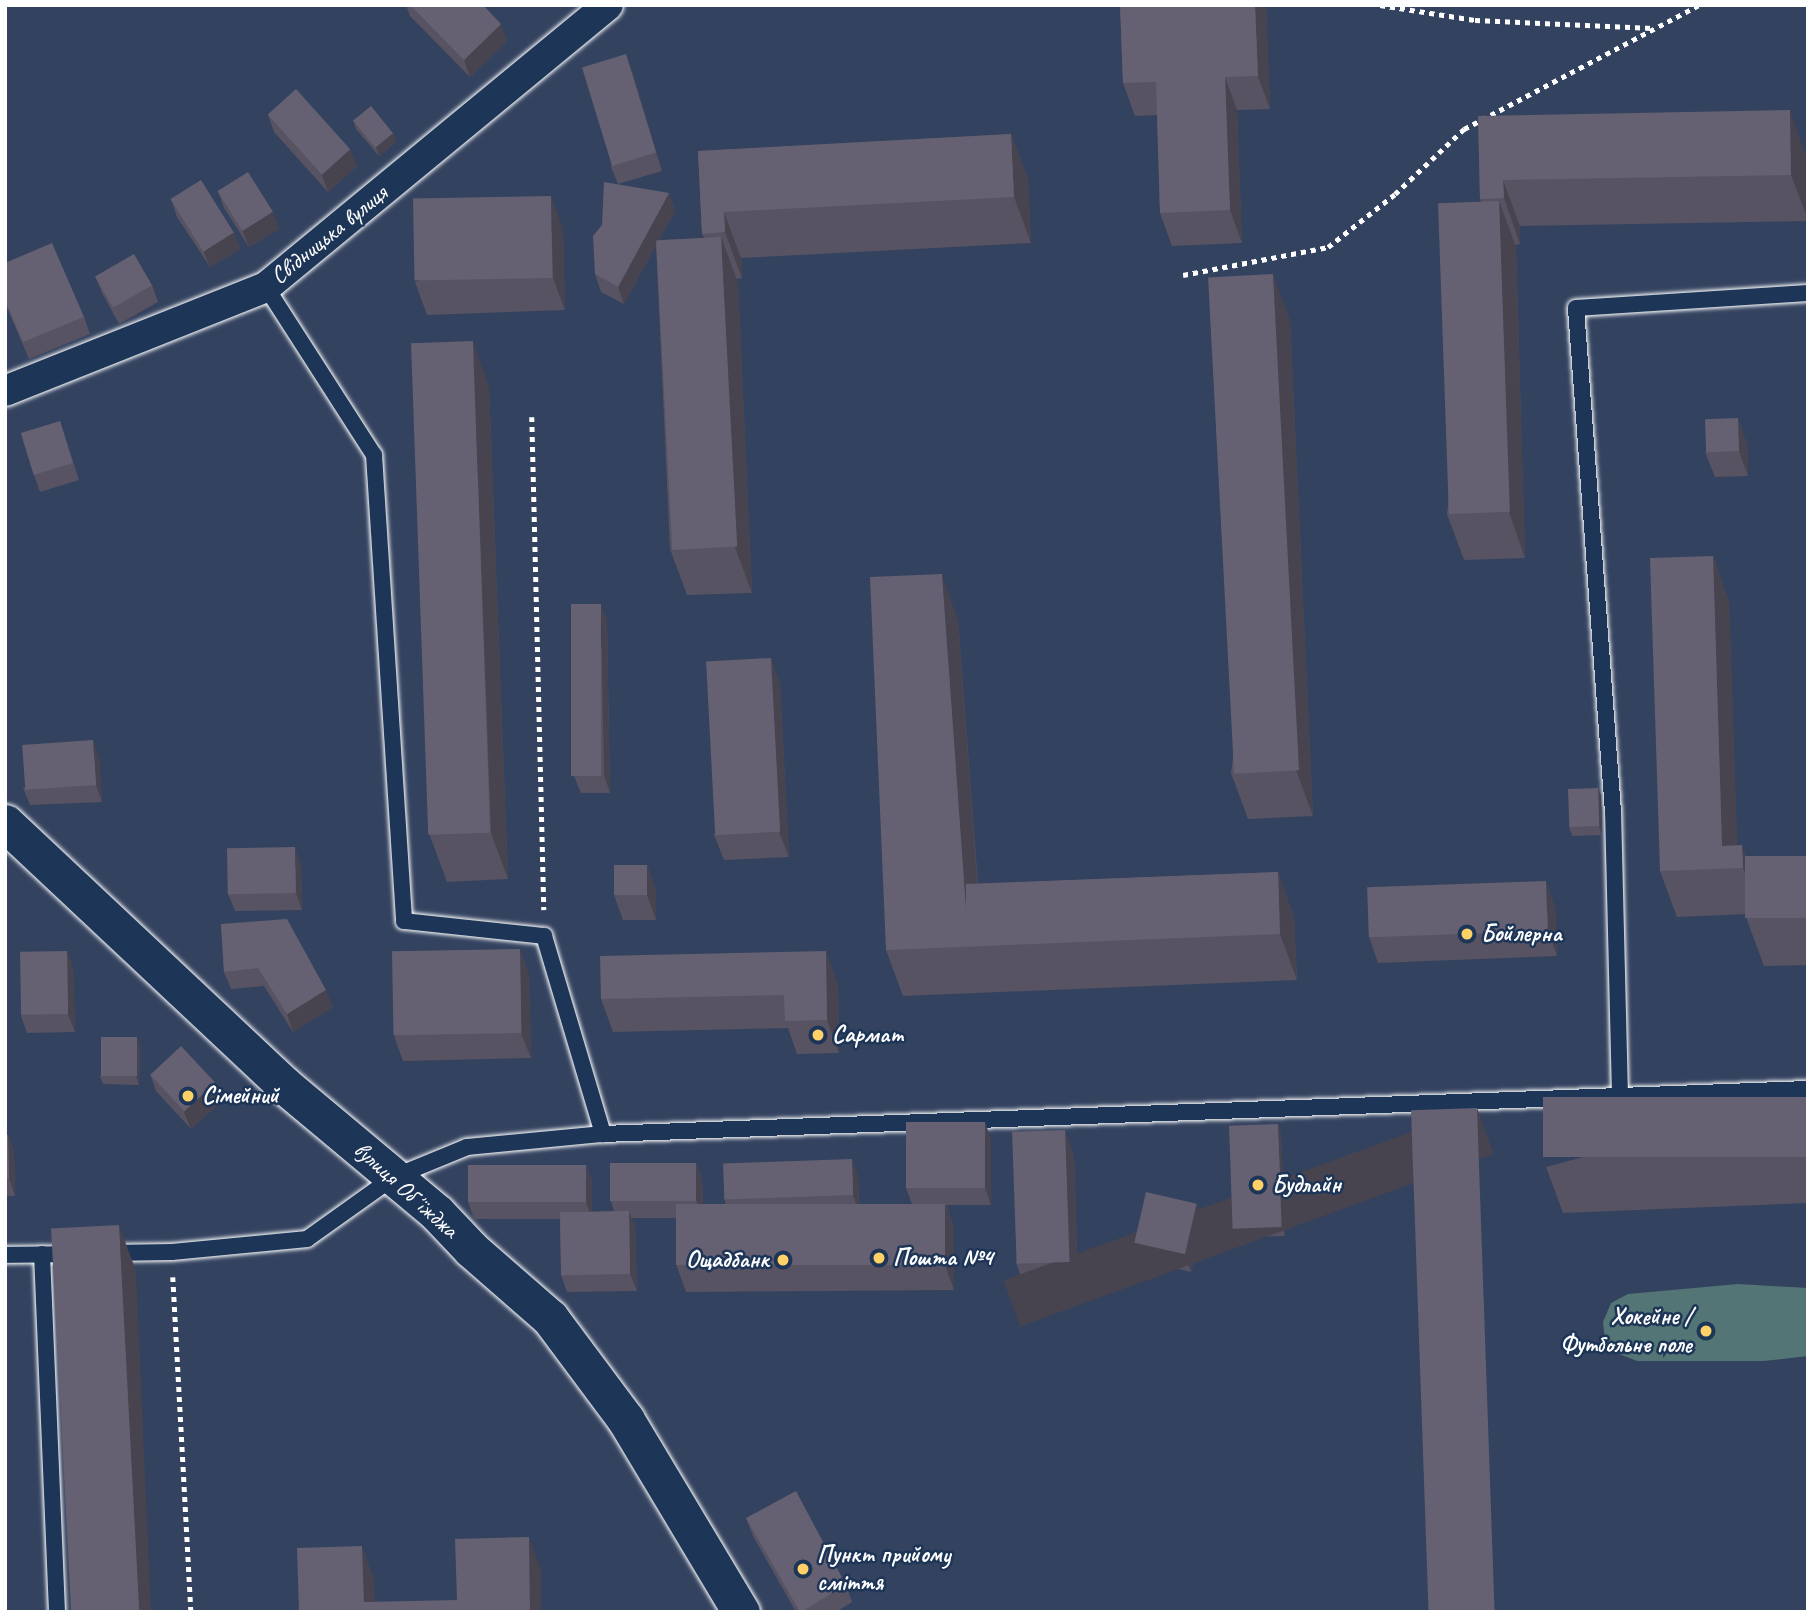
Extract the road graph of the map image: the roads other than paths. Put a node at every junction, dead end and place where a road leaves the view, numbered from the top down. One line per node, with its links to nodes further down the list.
1 (608, 5): 2 (street, Свідницька вулиця)
2 (266, 287): 4 (street, Свідницька вулиця); 8 (lane)
3 (1808, 293): 7 (lane)
4 (5, 391)
5 (5, 822): 9 (street, вулиця Обʼїжджа)
6 (1808, 1089): 7 (lane)
7 (1619, 1096): 8 (lane)
8 (603, 1134): 9 (lane)
9 (394, 1177): 10 (lane); 13 (street, вулиця Обʼїжджа)
10 (42, 1254): 11 (lane); 12 (lane)
11 (5, 1255)
12 (57, 1612)
13 (741, 1612)

